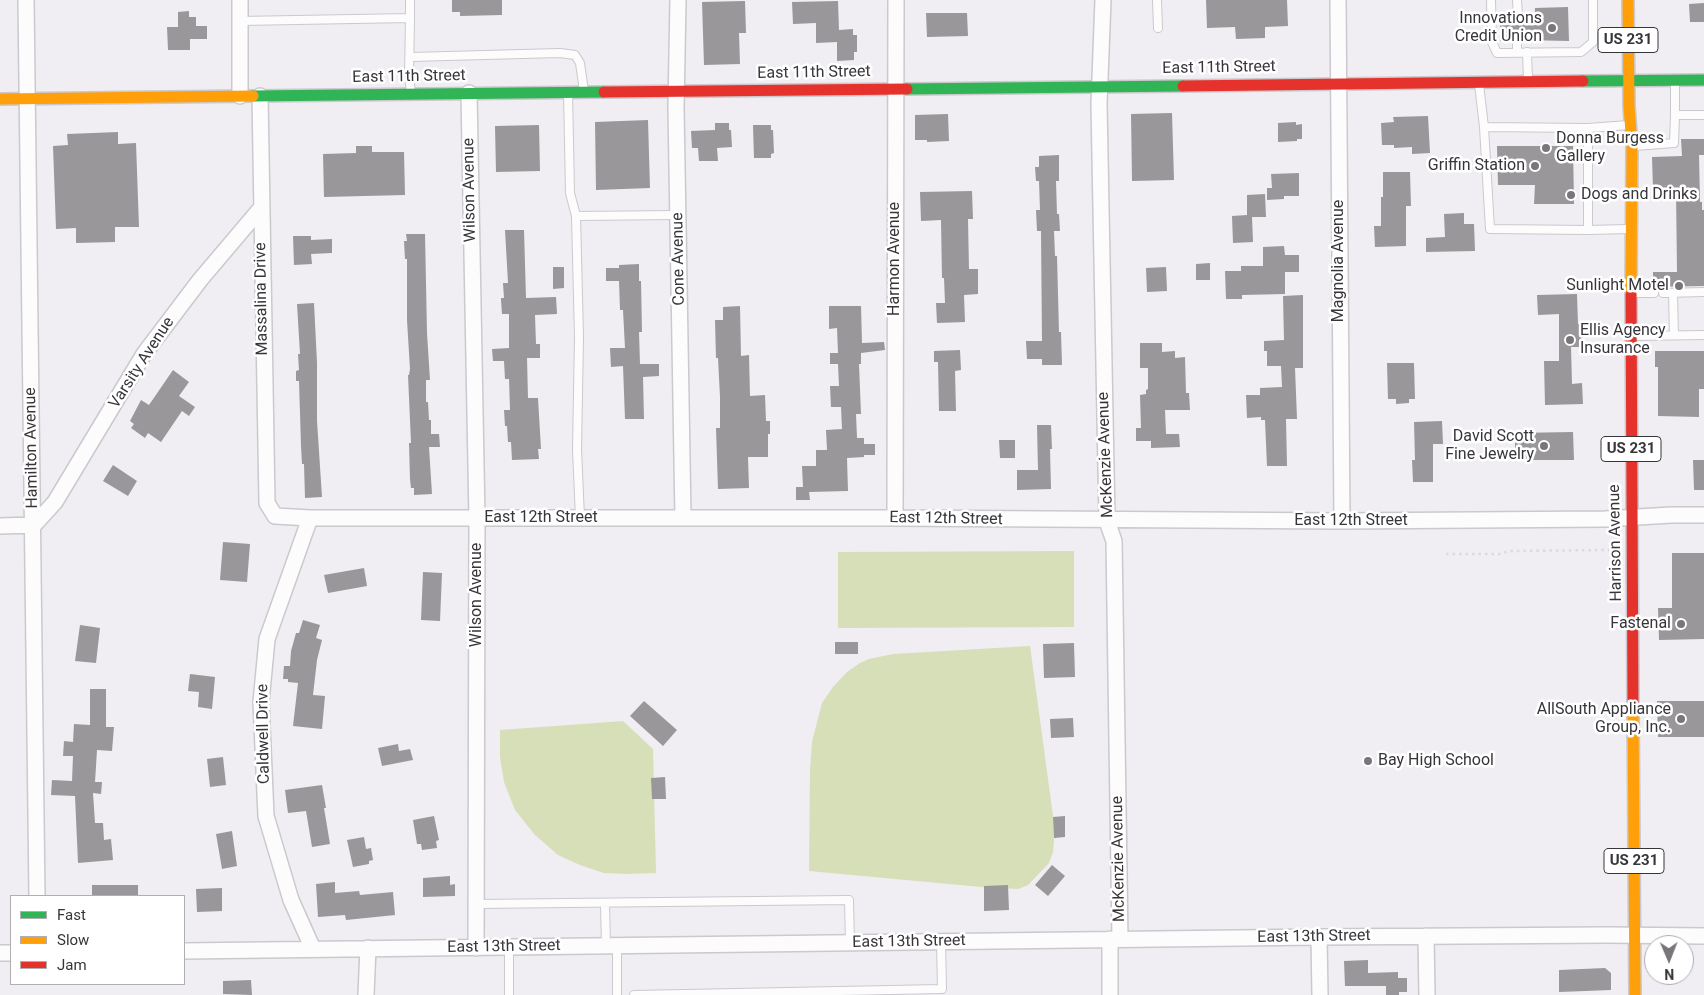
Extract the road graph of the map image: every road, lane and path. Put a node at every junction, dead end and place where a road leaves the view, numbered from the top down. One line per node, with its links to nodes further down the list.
1 (26, 0): 36 (street, Hamilton Avenue)
2 (240, 0): 15 (street)
3 (410, 0): 14 (lane)
4 (678, 0): 29 (street, Cone Avenue)
5 (896, 0): 28 (street, Harmon Avenue)
6 (1103, 0): 27 (street, McKenzie Avenue)
7 (1157, 0): 16 (lane)
8 (1338, 0): 26 (street, Magnolia Avenue)
9 (1491, 0): 18 (lane)
10 (1518, 0): 13 (lane)
11 (1592, 0): 19 (lane)
12 (1628, 0): 21 (main road, Harrison Avenue / US 231)
13 (1518, 16)
14 (410, 18): 15 (lane); 20 (lane)
15 (240, 21): 34 (street)
16 (1158, 28)
17 (1518, 40): 18 (lane)
18 (1518, 52): 19 (lane)
19 (1527, 52): 25 (lane)
20 (410, 57): 31 (lane); 33 (lane)
21 (1629, 80): 22 (main road, East 11th Street); 25 (main road, East 11th Street); 40 (main road, Harrison Avenue / US 231)
22 (1675, 80): 23 (main road, East 11th Street); 38 (lane)
23 (1704, 80)
24 (1479, 82): 25 (main road, East 11th Street); 26 (main road, East 11th Street); 41 (lane)
25 (1528, 82)
26 (1338, 83): 27 (main road, East 11th Street); 66 (street, Magnolia Avenue)
27 (1100, 86): 28 (main road, East 11th Street); 65 (street, McKenzie Avenue)
28 (896, 88): 29 (main road, East 11th Street); 63 (street, Harmon Avenue)
29 (676, 91): 31 (main road, East 11th Street); 45 (street, Cone Avenue)
30 (568, 92): 31 (main road, East 11th Street); 32 (main road, East 11th Street); 46 (lane)
31 (584, 92)
32 (469, 93): 33 (main road, East 11th Street); 64 (street, Wilson Avenue)
33 (411, 94): 35 (main road, East 11th Street)
34 (240, 96): 35 (main road, East 11th Street); 36 (main road, East 11th Street)
35 (260, 96): 44 (street, Massalina Drive)
36 (27, 98): 37 (main road, East 11th Street); 67 (street, Hamilton Avenue)
37 (0, 99)
38 (1675, 115): 39 (lane); 43 (lane)
39 (1704, 115)
40 (1630, 125): 42 (lane); 43 (main road, Harrison Avenue / US 231)
41 (1484, 127): 42 (lane); 48 (lane)
42 (1588, 128): 48 (lane)
43 (1632, 146): 47 (main road, Harrison Avenue / US 231)
44 (261, 208): 57 (street, Massalina Drive); 67 (street, Varsity Avenue)
45 (678, 215): 46 (lane); 62 (street, Cone Avenue)
46 (576, 216): 61 (lane)
47 (1630, 229): 48 (lane); 50 (main road, Harrison Avenue / US 231)
48 (1588, 230)
49 (1704, 292): 53 (lane)
50 (1630, 293): 51 (lane); 56 (main road, Harrison Avenue / US 231)
51 (1654, 293)
52 (1663, 293): 53 (lane)
53 (1673, 293): 54 (lane)
54 (1674, 335): 55 (lane); 56 (lane)
55 (1704, 335)
56 (1630, 336): 59 (main road, Harrison Avenue / US 231)
57 (266, 503): 60 (street, East 12th Street)
58 (1704, 515): 59 (street, East 12th Street)
59 (1632, 517): 66 (street, East 12th Street); 75 (main road, Harrison Avenue / US 231)
60 (310, 518): 64 (street, East 12th Street); 85 (street, Caldwell Drive)
61 (580, 518): 62 (street, East 12th Street); 64 (street, East 12th Street)
62 (684, 518): 63 (street, East 12th Street)
63 (895, 518): 65 (street, East 12th Street)
64 (477, 519): 72 (street, Wilson Avenue)
65 (1107, 521): 66 (street, East 12th Street); 78 (street, McKenzie Avenue)
66 (1342, 522)
67 (34, 525): 68 (street); 71 (street, Hamilton Avenue)
68 (0, 526)
69 (1609, 550): 70 (path)
70 (1446, 554)
71 (37, 895)
72 (476, 904): 73 (lane); 84 (street, Wilson Avenue)
73 (605, 904): 80 (lane); 81 (lane)
74 (1426, 936): 75 (street, East 13th Street); 77 (street, East 13th Street); 93 (street)
75 (1635, 936): 76 (street, East 13th Street); 94 (main road, Harrison Avenue / US 231)
76 (1704, 936)
77 (1319, 937): 78 (street, East 13th Street); 92 (street)
78 (1115, 939): 79 (street, East 13th Street); 91 (street, McKenzie Avenue)
79 (941, 941): 80 (street, East 13th Street); 90 (lane)
80 (850, 943): 81 (street, East 13th Street)
81 (611, 946): 82 (street, East 13th Street); 89 (lane)
82 (509, 947): 84 (street, East 13th Street); 88 (lane)
83 (368, 948): 84 (street, East 13th Street); 85 (street, East 13th Street); 87 (street)
84 (476, 948)
85 (313, 949): 86 (street, East 13th Street)
86 (185, 951)
87 (366, 995)
88 (510, 995)
89 (617, 995)
90 (634, 995)
91 (1110, 995)
92 (1320, 995)
93 (1427, 995)
94 (1635, 995)

